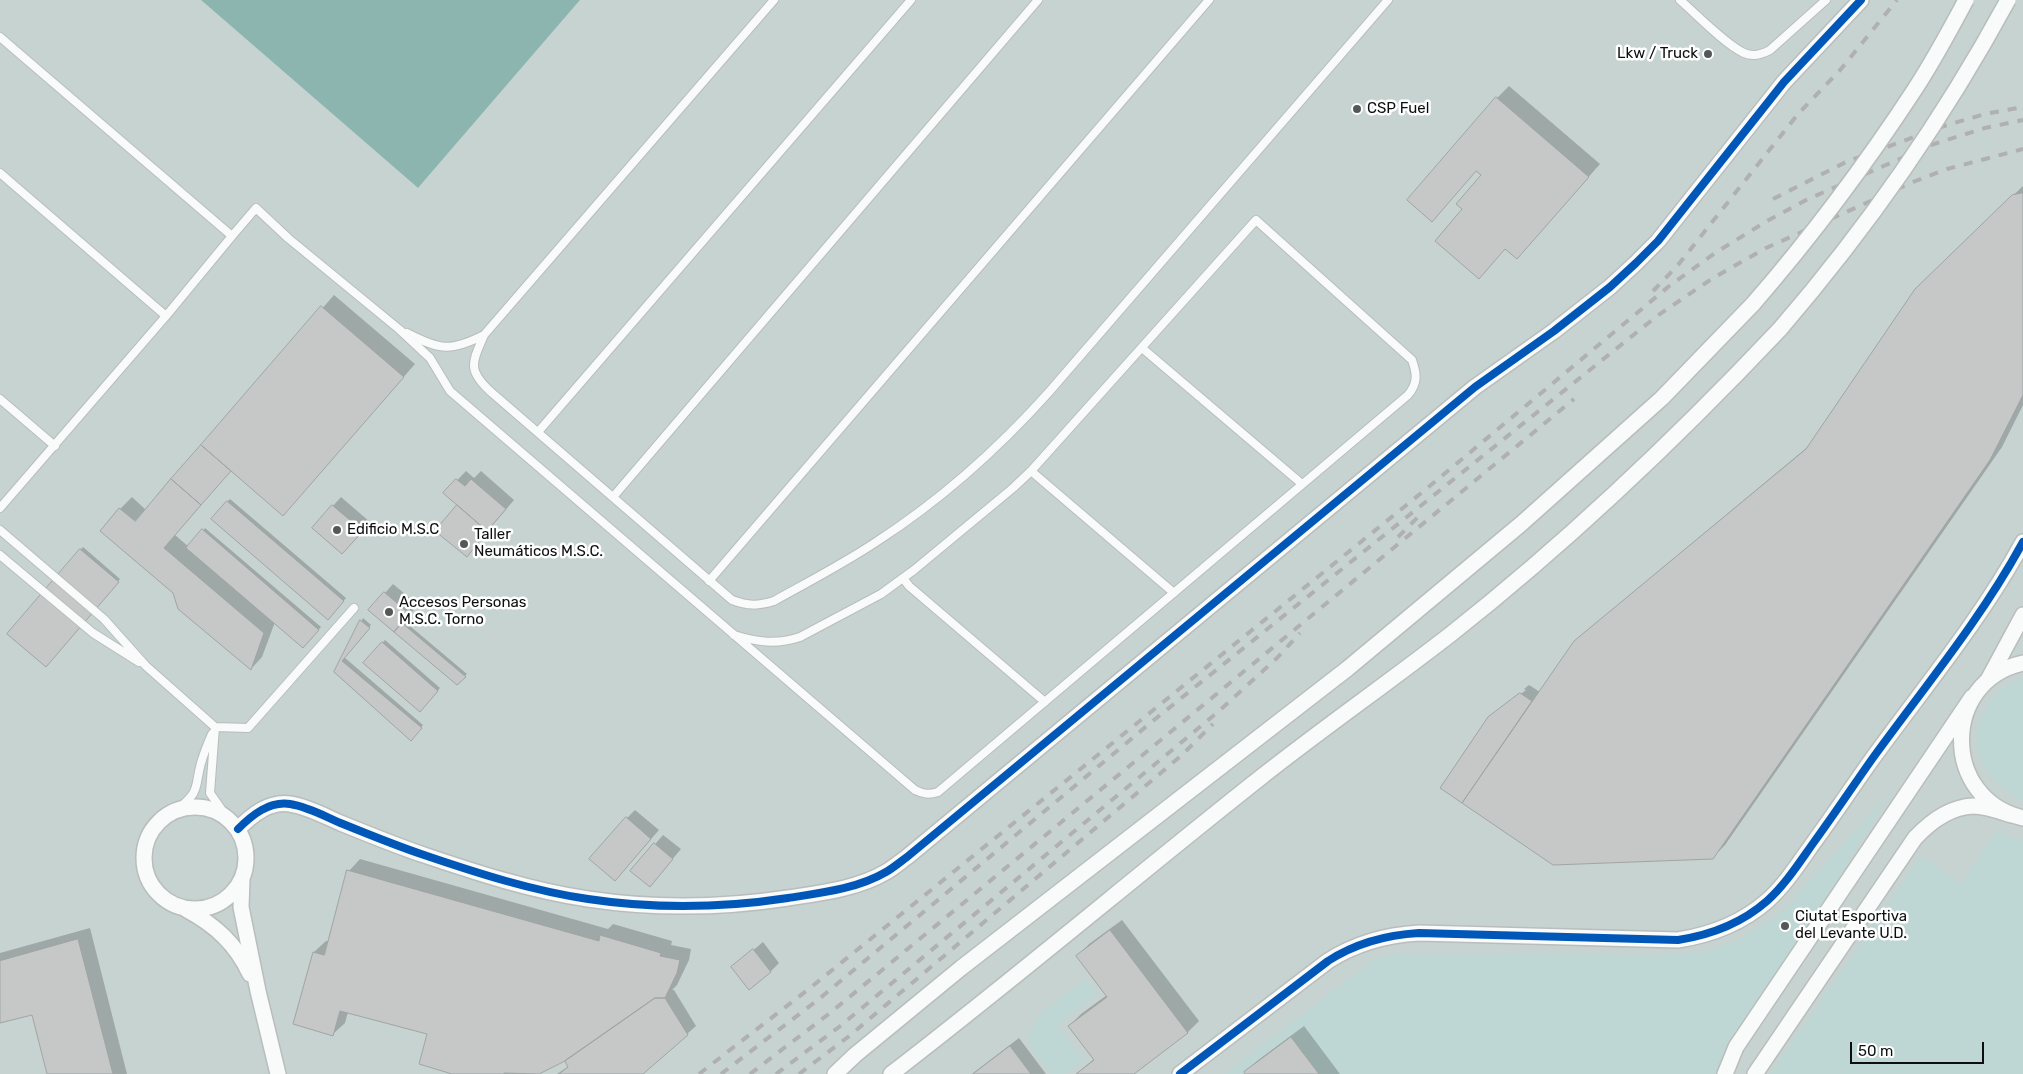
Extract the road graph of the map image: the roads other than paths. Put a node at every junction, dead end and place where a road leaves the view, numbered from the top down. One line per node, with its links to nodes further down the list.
1 (774, 0): 16 (lane)
2 (911, 0): 19 (lane)
3 (1038, 0): 23 (lane)
4 (1209, 0): 29 (lane)
5 (1388, 0): 29 (lane)
6 (1680, 0): 7 (lane)
7 (1826, 0)
8 (1862, 0): 43 (street)
9 (1966, 0): 48 (street, bridge)
10 (2008, 0): 49 (street, bridge)
11 (0, 37): 13 (lane)
12 (0, 173): 14 (lane)
13 (232, 236): 14 (lane); 15 (lane)
14 (166, 316): 20 (lane)
15 (400, 330): 16 (lane); 33 (lane)
16 (484, 335): 19 (lane)
17 (1142, 348): 21 (lane); 22 (lane); 22 (lane)
18 (0, 399): 20 (lane)
19 (538, 432): 23 (lane)
20 (55, 446): 24 (lane)
21 (1031, 472): 28 (lane); 30 (lane)
22 (1302, 484): 30 (lane)
23 (613, 498): 29 (lane)
24 (0, 508)
25 (0, 530): 35 (lane)
26 (2023, 542): 50 (street)
27 (0, 555): 35 (lane)
28 (902, 578): 33 (lane); 38 (lane)
29 (709, 581)
30 (1174, 593): 38 (lane)
31 (354, 608): 39 (lane)
32 (2023, 615): 36 (street)
33 (734, 635): 38 (lane)
34 (2023, 663): 36 (street)
35 (146, 666): 39 (lane)
36 (1989, 678): 37 (street)
37 (1972, 698): 42 (street); 51 (street)
38 (1045, 702)
39 (215, 727): 40 (lane); 41 (lane)
40 (177, 810): 41 (street); 45 (street)
41 (226, 816): 43 (street)
42 (2017, 816): 52 (street)
43 (238, 829): 44 (street)
44 (242, 879): 45 (street); 46 (street)
45 (185, 908): 46 (street)
46 (258, 991): 47 (street)
47 (278, 1074)
48 (835, 1074)
49 (891, 1074)
50 (1180, 1074)
51 (1724, 1074)
52 (1755, 1074)

